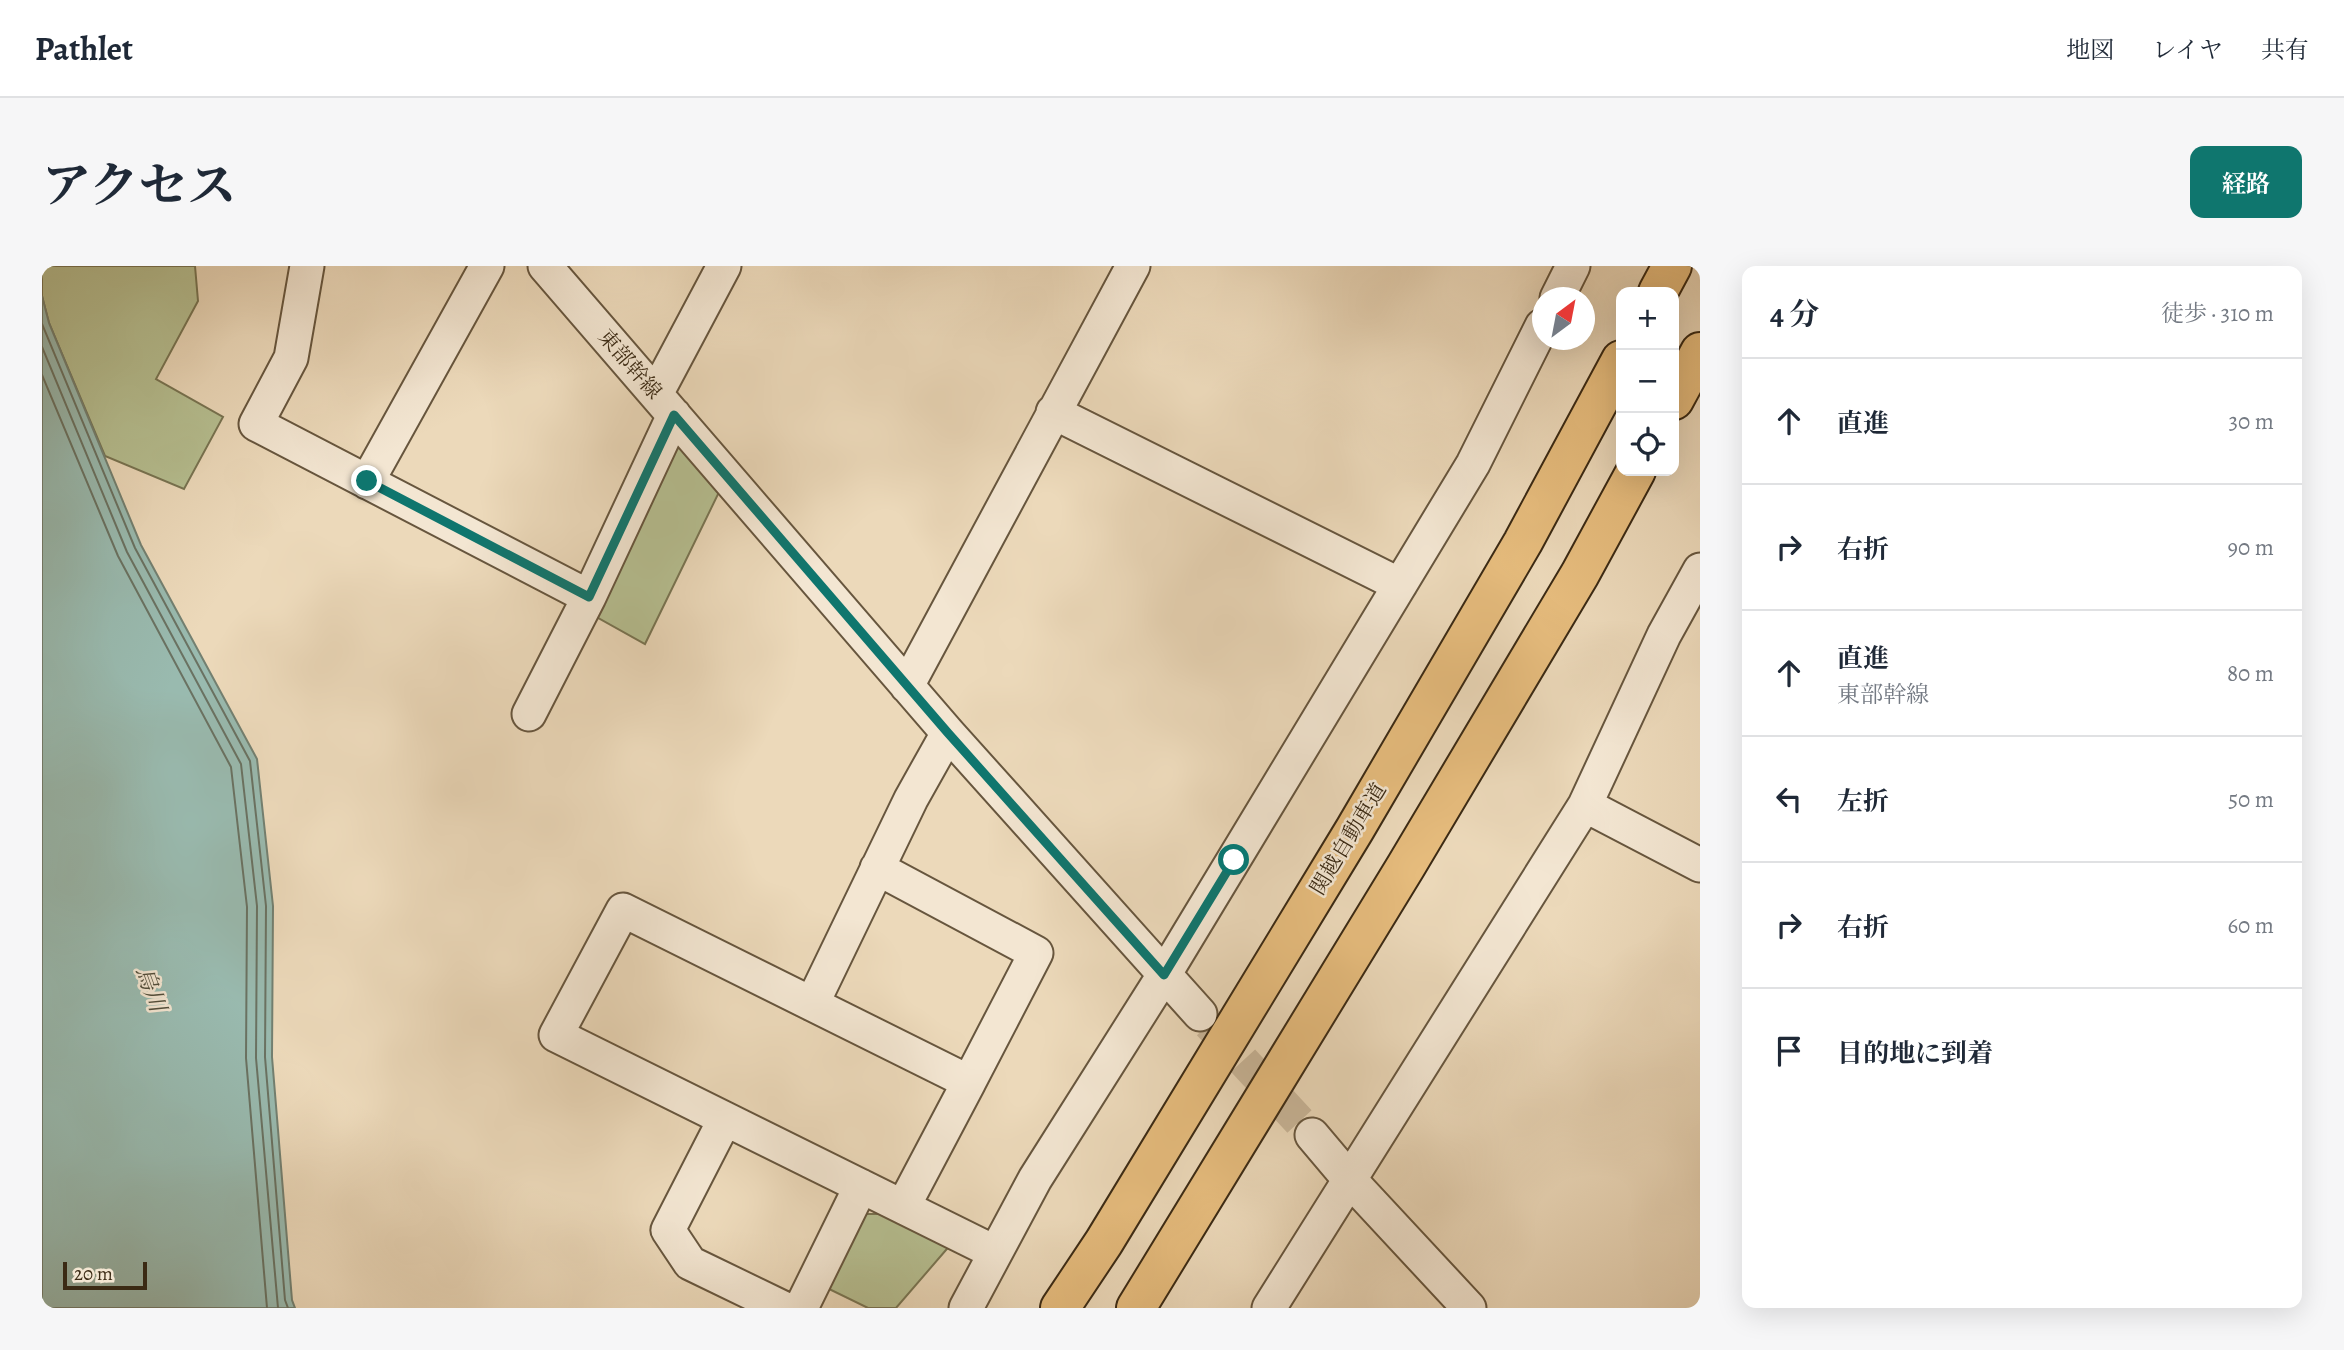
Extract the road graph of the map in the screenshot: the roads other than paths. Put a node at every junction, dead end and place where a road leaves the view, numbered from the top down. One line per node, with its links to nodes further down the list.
1 (307, 266): 17 (street)
2 (487, 266): 17 (street)
3 (545, 266): 14 (street, 東部幹線)
4 (724, 266): 14 (street)
5 (1133, 266): 15 (street)
6 (1573, 266): 8 (street)
7 (1672, 266): 9 (highway)
8 (1562, 287)
9 (1661, 287)
10 (1532, 346): 19 (street)
11 (1700, 352): 13 (highway)
12 (1616, 369): 40 (highway, 関越自動車道)
13 (1679, 391)
14 (665, 405): 20 (street); 21 (street, 東部幹線)
15 (1053, 412): 19 (street); 21 (street)
16 (1633, 476): 41 (highway)
17 (367, 481): 20 (street)
18 (1700, 570): 24 (street)
19 (1400, 585): 27 (street)
20 (589, 597): 22 (street)
21 (907, 686): 23 (street, 東部幹線)
22 (529, 714)
23 (948, 733): 26 (street); 27 (street, 東部幹線)
24 (1585, 805): 25 (street); 33 (street)
25 (1700, 865)
26 (877, 868): 28 (street); 30 (street)
27 (1164, 975): 29 (street, 東部幹線); 36 (street)
28 (812, 1004): 30 (street); 31 (street)
29 (1200, 1014)
30 (968, 1082): 35 (street)
31 (725, 1119): 34 (street); 37 (street)
32 (1312, 1135): 33 (street)
33 (1350, 1180): 42 (street); 43 (street)
34 (861, 1186): 35 (street); 38 (street)
35 (903, 1207): 36 (street)
36 (994, 1252): 39 (street)
37 (783, 1308)
38 (801, 1308)
39 (966, 1308)
40 (1060, 1308)
41 (1136, 1308)
42 (1269, 1308)
43 (1469, 1308)

